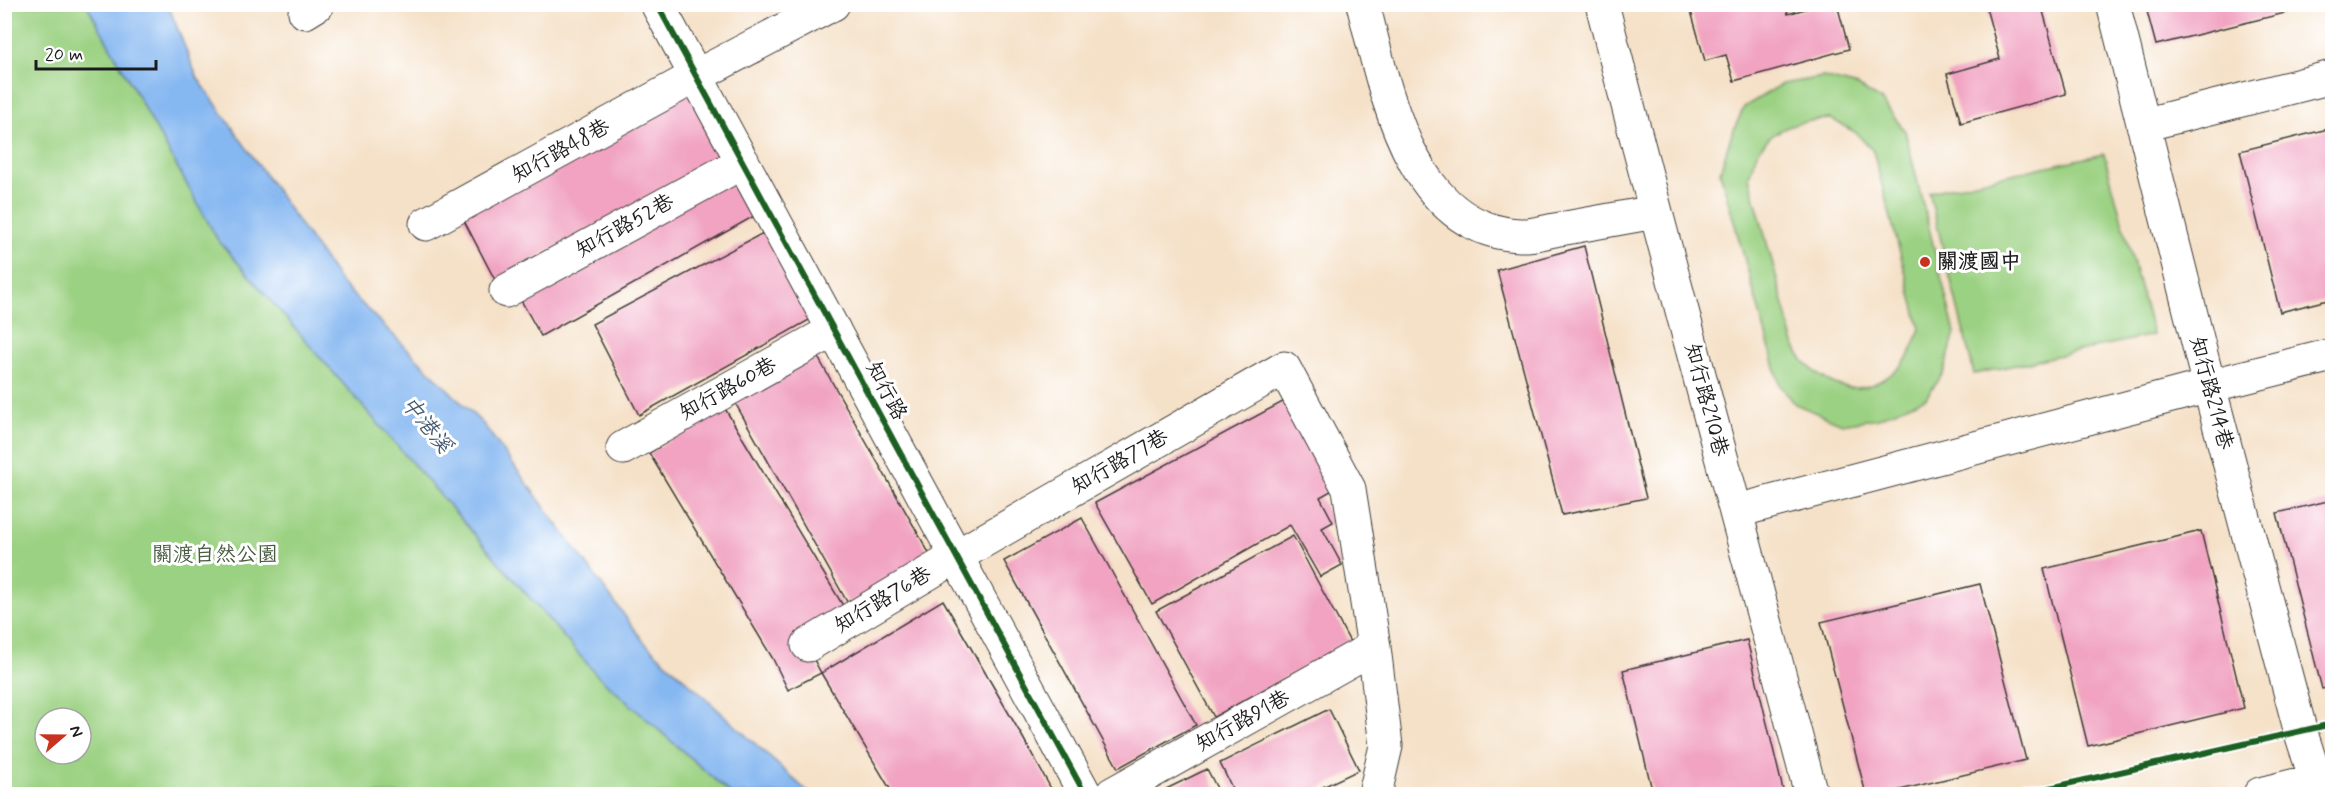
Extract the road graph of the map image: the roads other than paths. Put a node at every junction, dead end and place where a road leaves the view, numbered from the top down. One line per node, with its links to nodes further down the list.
1 (657, 4): 6 (street, 知行路)
2 (833, 4): 6 (street, 知行路48巷)
3 (1363, 4): 10 (street)
4 (1602, 4): 10 (street, 知行路210巷)
5 (2113, 4): 8 (street, 知行路214巷)
6 (696, 77): 9 (street, 知行路); 11 (street, 知行路48巷)
7 (2332, 77): 8 (street)
8 (2143, 126): 15 (street, 知行路214巷)
9 (743, 162): 12 (street, 知行路52巷); 13 (street, 知行路)
10 (1655, 212): 17 (street, 知行路210巷)
11 (426, 224)
12 (506, 291)
13 (834, 330): 16 (street, 知行路60巷); 18 (street, 知行路)
14 (2332, 355): 15 (street)
15 (2209, 386): 17 (street); 21 (street, 知行路214巷)
16 (623, 448)
17 (1737, 511): 25 (street, 知行路210巷)
18 (957, 556): 19 (street, 知行路76巷); 20 (street, 知行路77巷); 22 (street, 知行路)
19 (808, 645)
20 (1374, 647): 23 (street, 知行路91巷); 24 (street)
21 (2324, 778): 26 (street)
22 (1085, 795)
23 (1112, 795)
24 (1376, 795)
25 (1811, 795)
26 (2260, 795)

